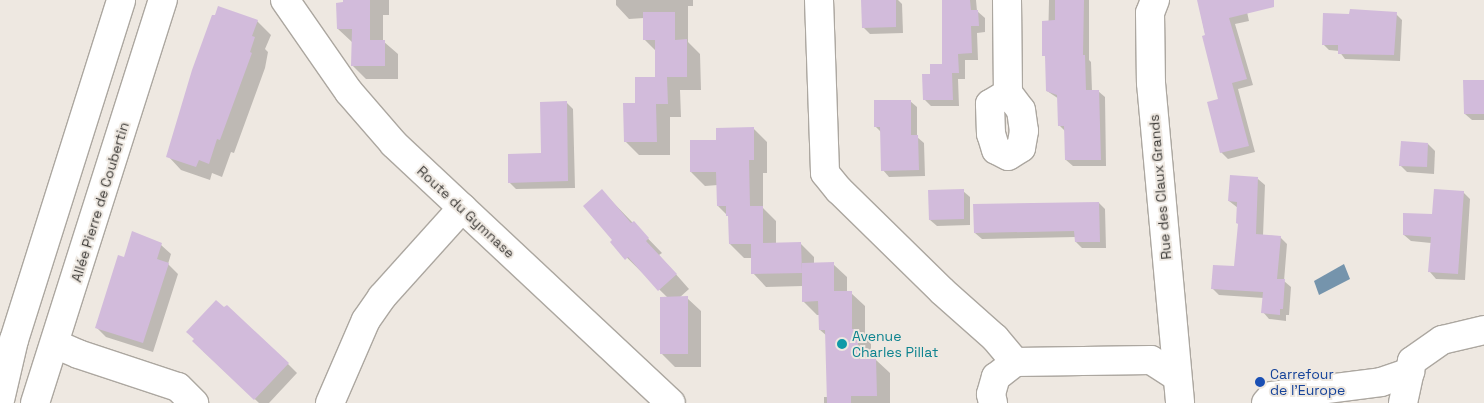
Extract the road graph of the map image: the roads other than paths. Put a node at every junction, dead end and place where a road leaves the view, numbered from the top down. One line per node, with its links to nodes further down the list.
1 (122, 0): 16 (street)
2 (163, 0): 11 (street, Allée Pierre de Coubertin)
3 (285, 0): 8 (street, Route du Gymnase)
4 (819, 0): 15 (street)
5 (1007, 0): 7 (street)
6 (1155, 0): 10 (street, Rue des Claux Grands)
7 (1008, 93)
8 (462, 208): 19 (street); 20 (street, Route du Gymnase)
9 (1484, 330): 13 (street)
10 (1173, 342): 12 (street); 14 (street, Rue des Claux Grands)
11 (55, 344): 17 (street, Allée Pierre de Coubertin); 18 (street)
12 (1151, 360): 14 (street); 15 (street)
13 (1410, 372): 22 (street); 23 (street)
14 (1176, 376): 21 (street)
15 (996, 388)
16 (0, 400)
17 (35, 403)
18 (194, 403)
19 (330, 403)
20 (671, 403)
21 (1180, 403)
22 (1266, 403)
23 (1403, 403)

